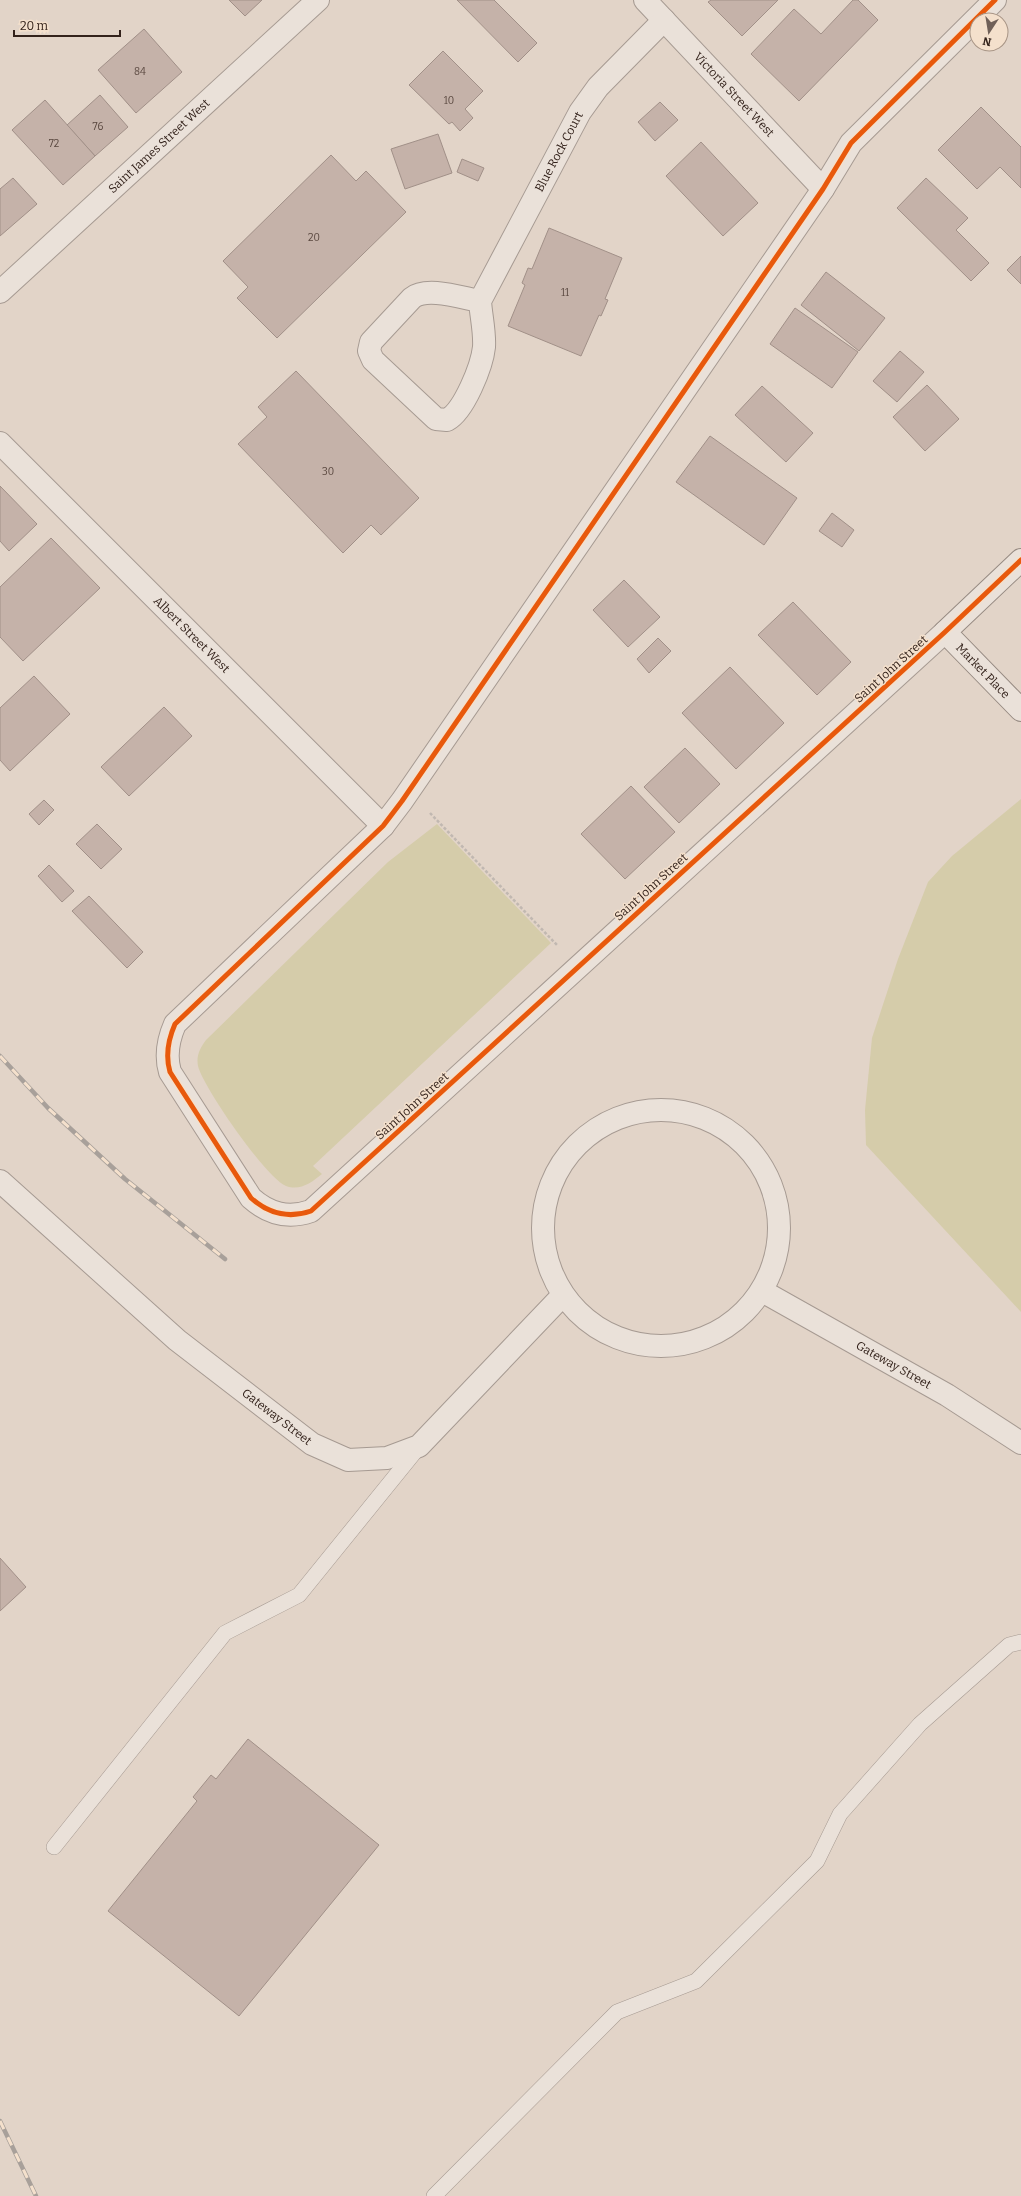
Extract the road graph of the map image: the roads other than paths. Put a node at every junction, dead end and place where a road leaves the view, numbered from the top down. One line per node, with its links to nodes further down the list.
1 (318, 0): 6 (street, Saint James Street West)
2 (645, 0): 4 (street, Victoria Street West)
3 (995, 0): 5 (street)
4 (664, 20): 5 (street, Victoria Street West); 7 (street, Blue Rock Court)
5 (823, 189): 12 (street)
6 (0, 292)
7 (480, 301): 7 (street)
8 (0, 444): 12 (street, Albert Street West)
9 (1021, 560): 10 (street, Saint John Street)
10 (945, 632): 11 (street, Market Place); 12 (street, Saint John Street)
11 (1021, 710)
12 (383, 826)
13 (0, 1181): 17 (street, Gateway Street)
14 (762, 1292): 15 (street); 15 (street); 16 (street, Gateway Street)
15 (563, 1295): 17 (street, Gateway Street)
16 (1021, 1443)
17 (419, 1446): 19 (lane)
18 (1021, 1642): 20 (lane)
19 (54, 1847)
20 (434, 2196)

